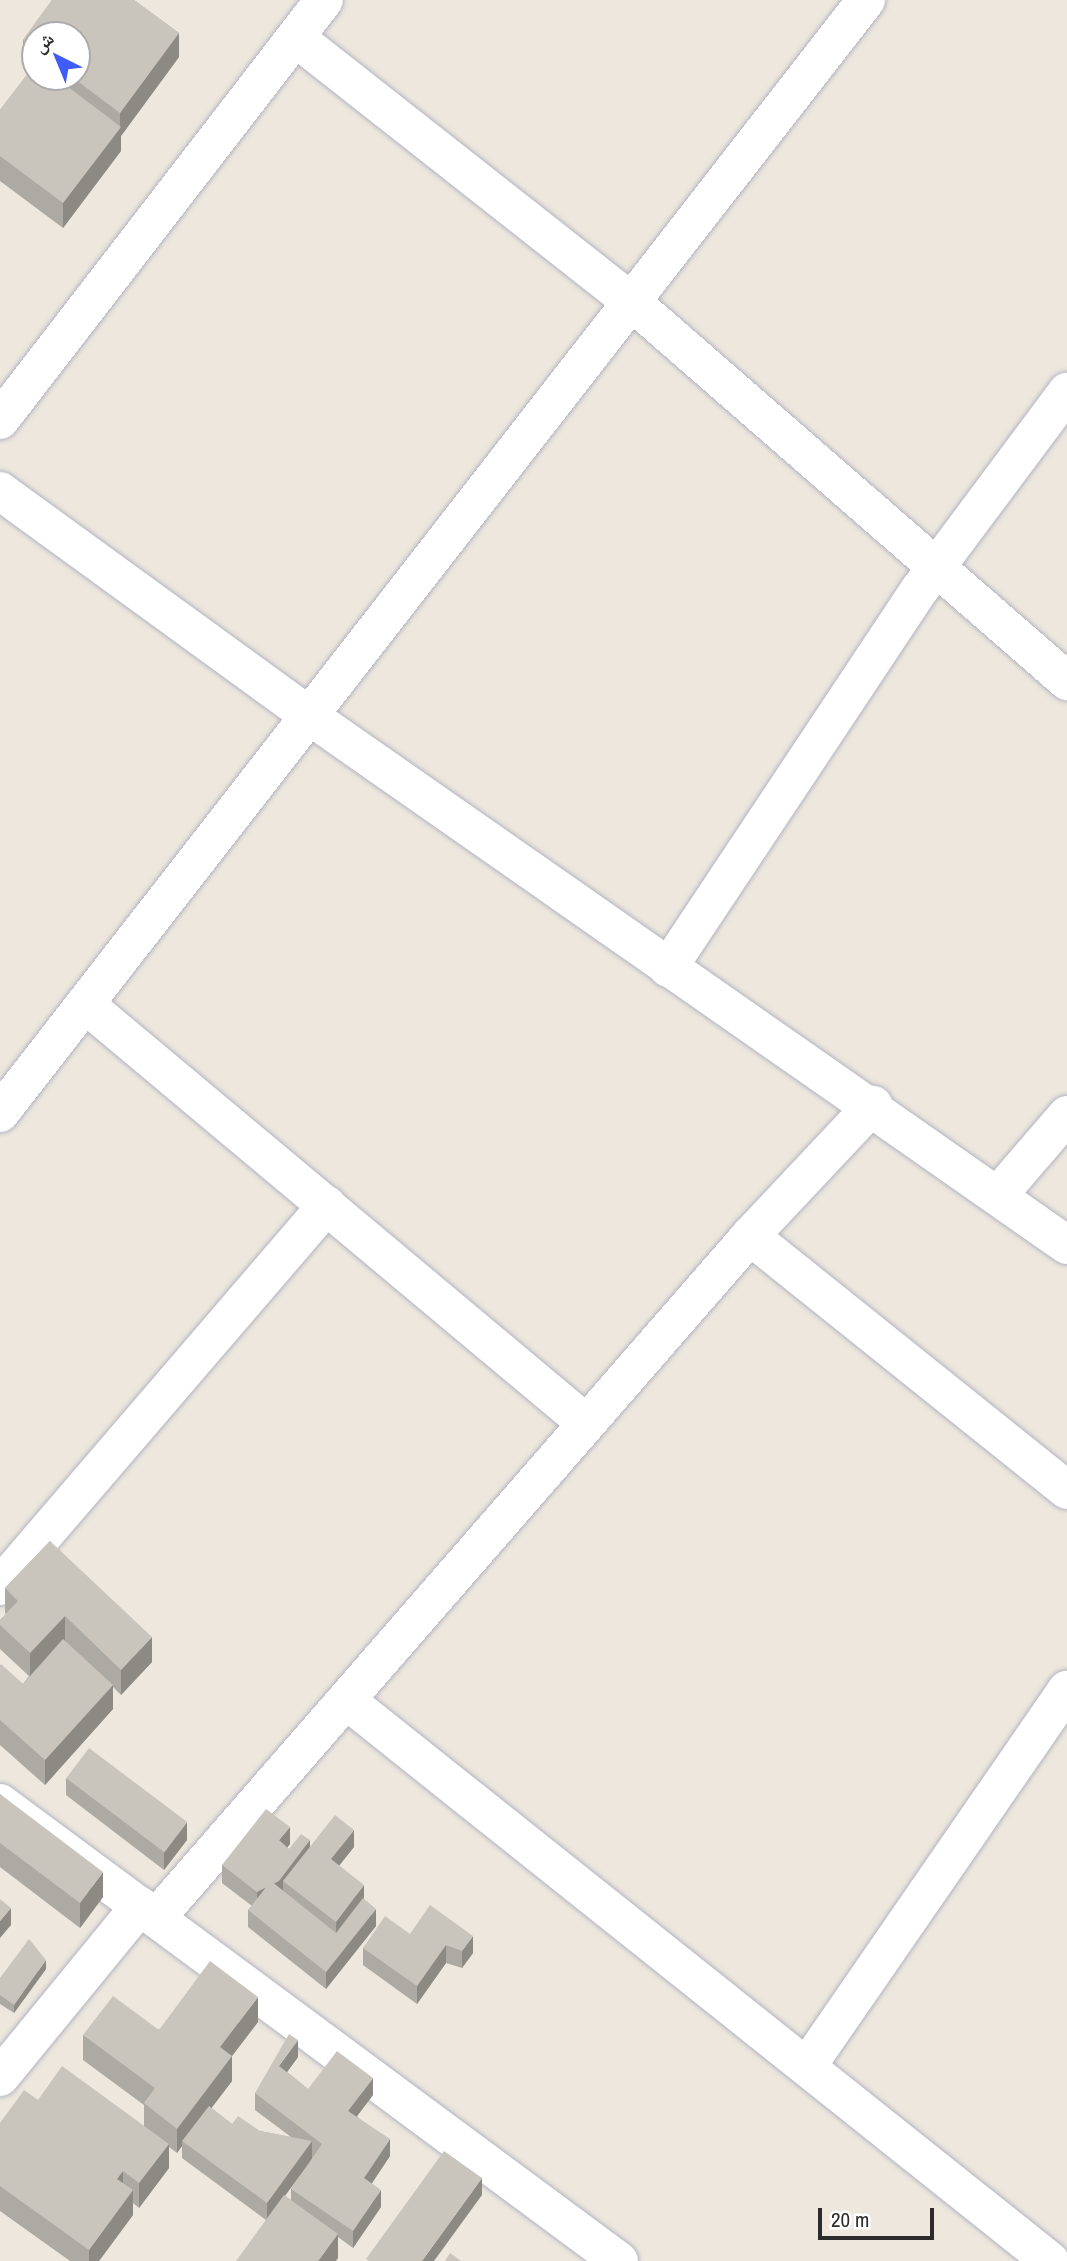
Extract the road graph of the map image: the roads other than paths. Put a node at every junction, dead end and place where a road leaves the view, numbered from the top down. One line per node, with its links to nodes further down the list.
1 (324, 0): 3 (street)
2 (866, 0): 4 (street)
3 (296, 38): 4 (street); 6 (street)
4 (633, 303): 8 (street); 10 (street)
5 (1067, 392): 8 (street)
6 (3, 410)
7 (0, 491): 10 (street)
8 (938, 564): 9 (street); 11 (street)
9 (1067, 681)
10 (310, 717): 11 (street); 12 (street)
11 (668, 968): 14 (street)
12 (85, 1004): 13 (street); 17 (street)
13 (4, 1099)
14 (873, 1105): 16 (street); 18 (street)
15 (1067, 1115): 16 (street)
16 (1000, 1193): 19 (street)
17 (327, 1205): 20 (street); 22 (street)
18 (750, 1236): 20 (street); 21 (street)
19 (1067, 1245)
20 (586, 1423): 24 (street)
21 (1067, 1490)
22 (0, 1586)
23 (1067, 1690): 27 (street)
24 (346, 1700): 26 (street); 27 (street)
25 (0, 1803): 26 (street)
26 (148, 1912): 28 (street); 29 (street)
27 (808, 2065): 30 (street)
28 (0, 2077)
29 (619, 2261)
30 (1050, 2261)

